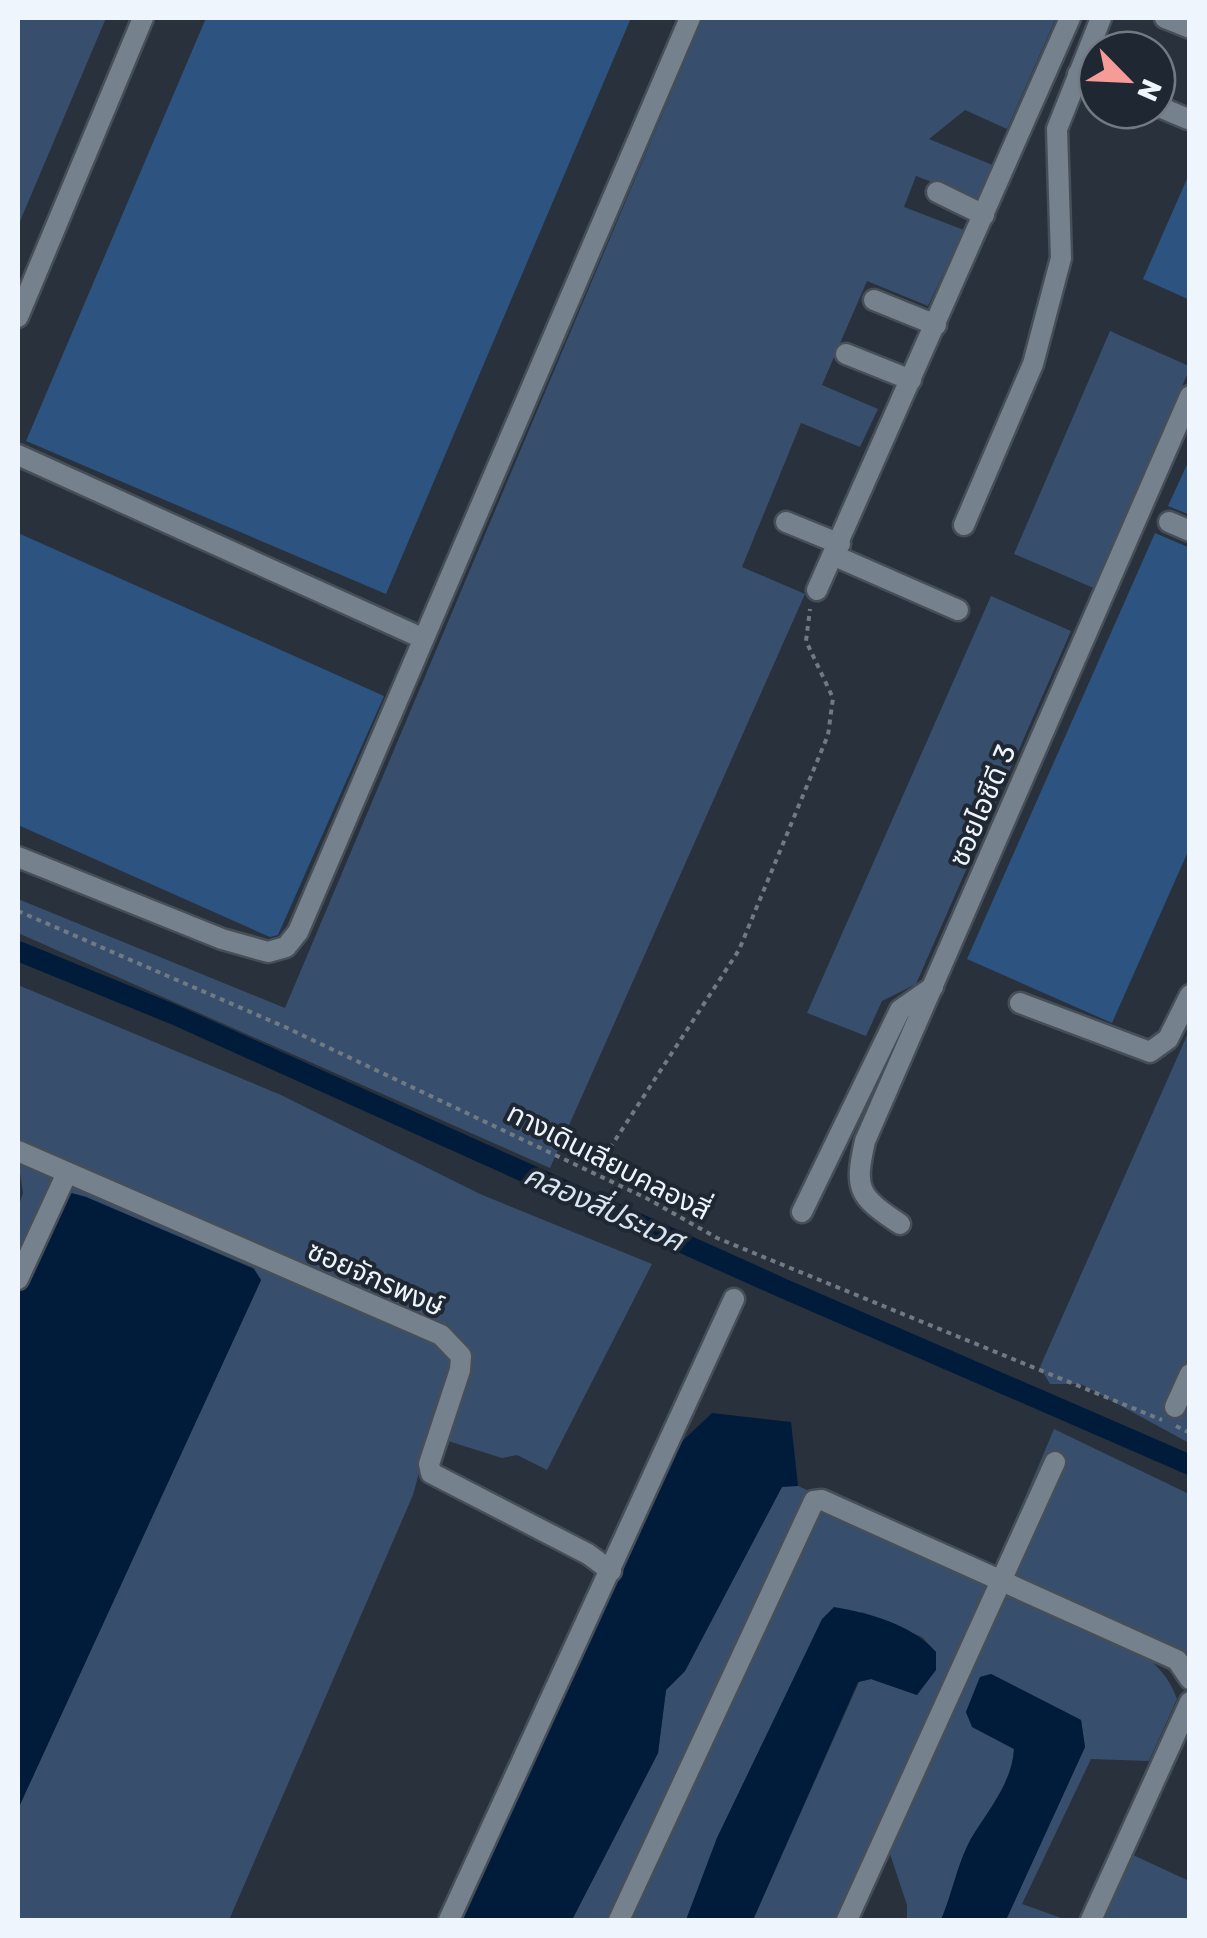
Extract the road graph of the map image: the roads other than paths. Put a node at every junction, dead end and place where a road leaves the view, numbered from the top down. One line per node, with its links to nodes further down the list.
1 (143, 18): 10 (street)
2 (690, 18): 23 (street)
3 (1070, 18): 8 (street)
4 (1165, 18): 5 (street)
5 (1190, 28)
6 (1077, 96): 18 (street)
7 (937, 192): 8 (street)
8 (984, 215): 11 (street)
9 (874, 300): 11 (street)
10 (18, 317)
11 (936, 325): 13 (street)
12 (846, 354): 13 (street)
13 (912, 380): 20 (street)
14 (1190, 396): 25 (street, ซอยไอซีดี 3)
15 (18, 455): 23 (street)
16 (786, 522): 20 (street)
17 (1168, 522): 19 (street)
18 (964, 525)
19 (1190, 530)
20 (837, 550): 21 (street); 22 (street)
21 (817, 590)
22 (958, 610)
23 (422, 638): 24 (street)
24 (18, 857)
25 (933, 986): 30 (street); 31 (street, ซอยไอซีดี 3)
26 (1190, 995): 27 (street)
27 (1020, 1002)
28 (18, 1151): 29 (street, ซอยจักรพงษ์)
29 (66, 1172): 32 (street); 37 (street, ซอยจักรพงษ์)
30 (802, 1212)
31 (900, 1224)
32 (18, 1279)
33 (734, 1298): 37 (street)
34 (1190, 1374): 35 (street)
35 (1175, 1407)
36 (1055, 1462): 38 (street)
37 (611, 1571): 41 (street)
38 (1001, 1581): 39 (street); 42 (street); 43 (street)
39 (1190, 1679)
40 (1190, 1702): 44 (street)
41 (449, 1920)
42 (619, 1920)
43 (847, 1920)
44 (1091, 1920)

